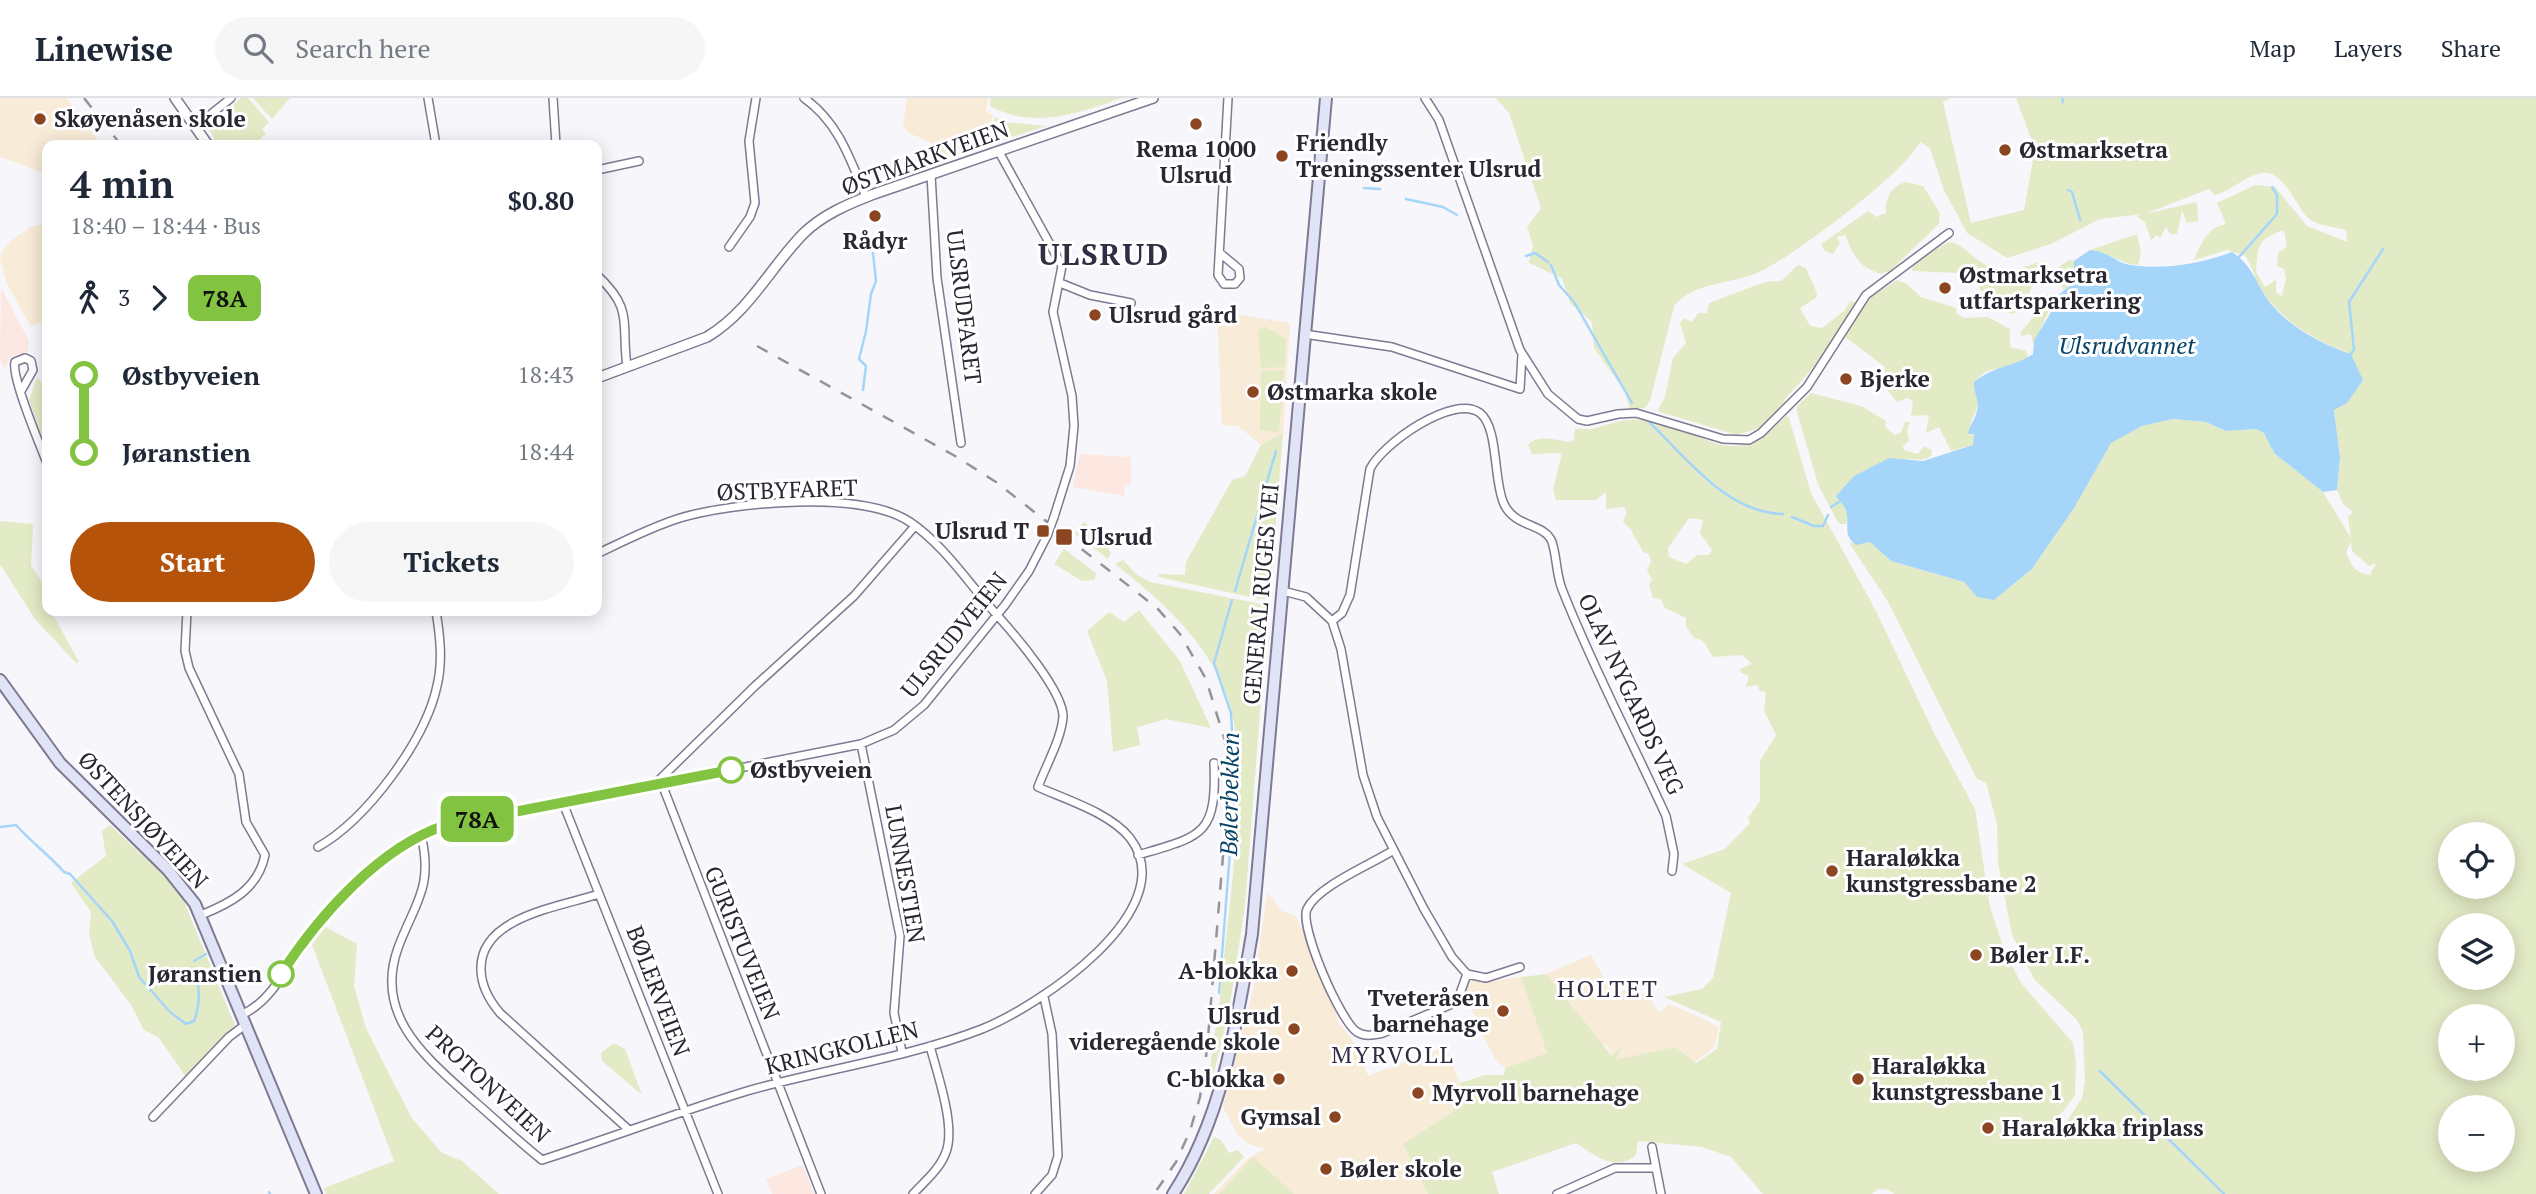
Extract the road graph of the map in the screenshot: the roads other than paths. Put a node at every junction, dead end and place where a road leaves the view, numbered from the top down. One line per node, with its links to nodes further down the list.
1 (175, 98): 12 (street)
2 (231, 98): 12 (street)
3 (428, 98): 14 (street)
4 (553, 98): 15 (street)
5 (756, 98): 22 (street)
6 (804, 98): 20 (street)
7 (1153, 98): 16 (street, ØSTMARKVEIEN)
8 (1228, 98): 23 (street)
9 (1326, 98): 11 (main road, GENERAL RUGES VEI)
10 (1425, 98): 28 (street)
11 (1321, 104): 27 (main road, GENERAL RUGES VEI)
12 (195, 127): 13 (street)
13 (204, 140)
14 (435, 140)
15 (556, 140)
16 (999, 152): 19 (street, ØSTMARKVEIEN); 25 (street, ULSRUDVEIEN)
17 (639, 161): 18 (street)
18 (602, 169)
19 (931, 175): 20 (street, ØSTMARKVEIEN); 32 (street, ULSRUDFARET)
20 (866, 197): 29 (street, ØSTMARKVEIEN)
21 (1949, 233): 28 (street)
22 (729, 247)
23 (1220, 253)
24 (602, 280): 29 (street)
25 (1060, 283): 26 (street); 37 (street, ULSRUDVEIEN, bridge)
26 (1131, 303)
27 (1304, 334): 28 (street); 36 (main road, GENERAL RUGES VEI)
28 (1522, 355)
29 (627, 367): 30 (street, ØSTMARKVEIEN)
30 (602, 376)
31 (21, 391): 33 (street)
32 (961, 443)
33 (42, 449)
34 (915, 526): 35 (street, ØSTBYFARET); 37 (street, ØSTBYFARET); 44 (street)
35 (602, 552)
36 (1283, 591): 40 (street); 71 (main road, GENERAL RUGES VEI)
37 (997, 615): 42 (street, ULSRUDVEIEN); 49 (street, ØSTBYFARET)
38 (187, 616): 52 (street)
39 (436, 616): 47 (street)
40 (1332, 621): 48 (street); 50 (street, OLAV NYGARDS VEG)
41 (0, 680): 52 (main road, ØSTENSJØVEIEN)
42 (861, 744): 44 (street, ULSRUDVEIEN); 58 (street, LUNNESTIEN)
43 (1214, 763): 49 (street)
44 (660, 784): 45 (street, ULSRUDVEIEN); 59 (street, GURISTUVEIEN)
45 (563, 803): 46 (street, ULSRUDVEIEN); 51 (street, BØLERVEIEN)
46 (421, 835): 56 (street, ULSRUDVEIEN); 64 (street, PROTONVEIEN)
47 (318, 847)
48 (1392, 851): 54 (street); 54 (street)
49 (1138, 855): 55 (street, KRINGKOLLEN)
50 (1672, 871)
51 (599, 894): 60 (street, BØLERVEIEN); 62 (street)
52 (201, 915): 56 (main road, ØSTENSJØVEIEN)
53 (1520, 967): 54 (street)
54 (1467, 974)
55 (1044, 997): 57 (street, KRINGKOLLEN); 70 (street)
56 (243, 1020): 61 (street, ULSRUDVEIEN); 66 (main road, ØSTENSJØVEIEN)
57 (930, 1046): 58 (street, KRINGKOLLEN); 69 (street)
58 (902, 1052): 59 (street, KRINGKOLLEN)
59 (777, 1083): 60 (street, KRINGKOLLEN); 68 (street, GURISTUVEIEN)
60 (684, 1111): 62 (street, KRINGKOLLEN); 67 (street, BØLERVEIEN)
61 (153, 1117)
62 (629, 1130): 64 (street, KRINGKOLLEN)
63 (1652, 1147): 65 (street)
64 (542, 1160)
65 (1655, 1168): 72 (street); 73 (street)
66 (316, 1194)
67 (718, 1194)
68 (821, 1194)
69 (913, 1194)
70 (1035, 1194)
71 (1173, 1194)
72 (1557, 1194)
73 (1661, 1194)

